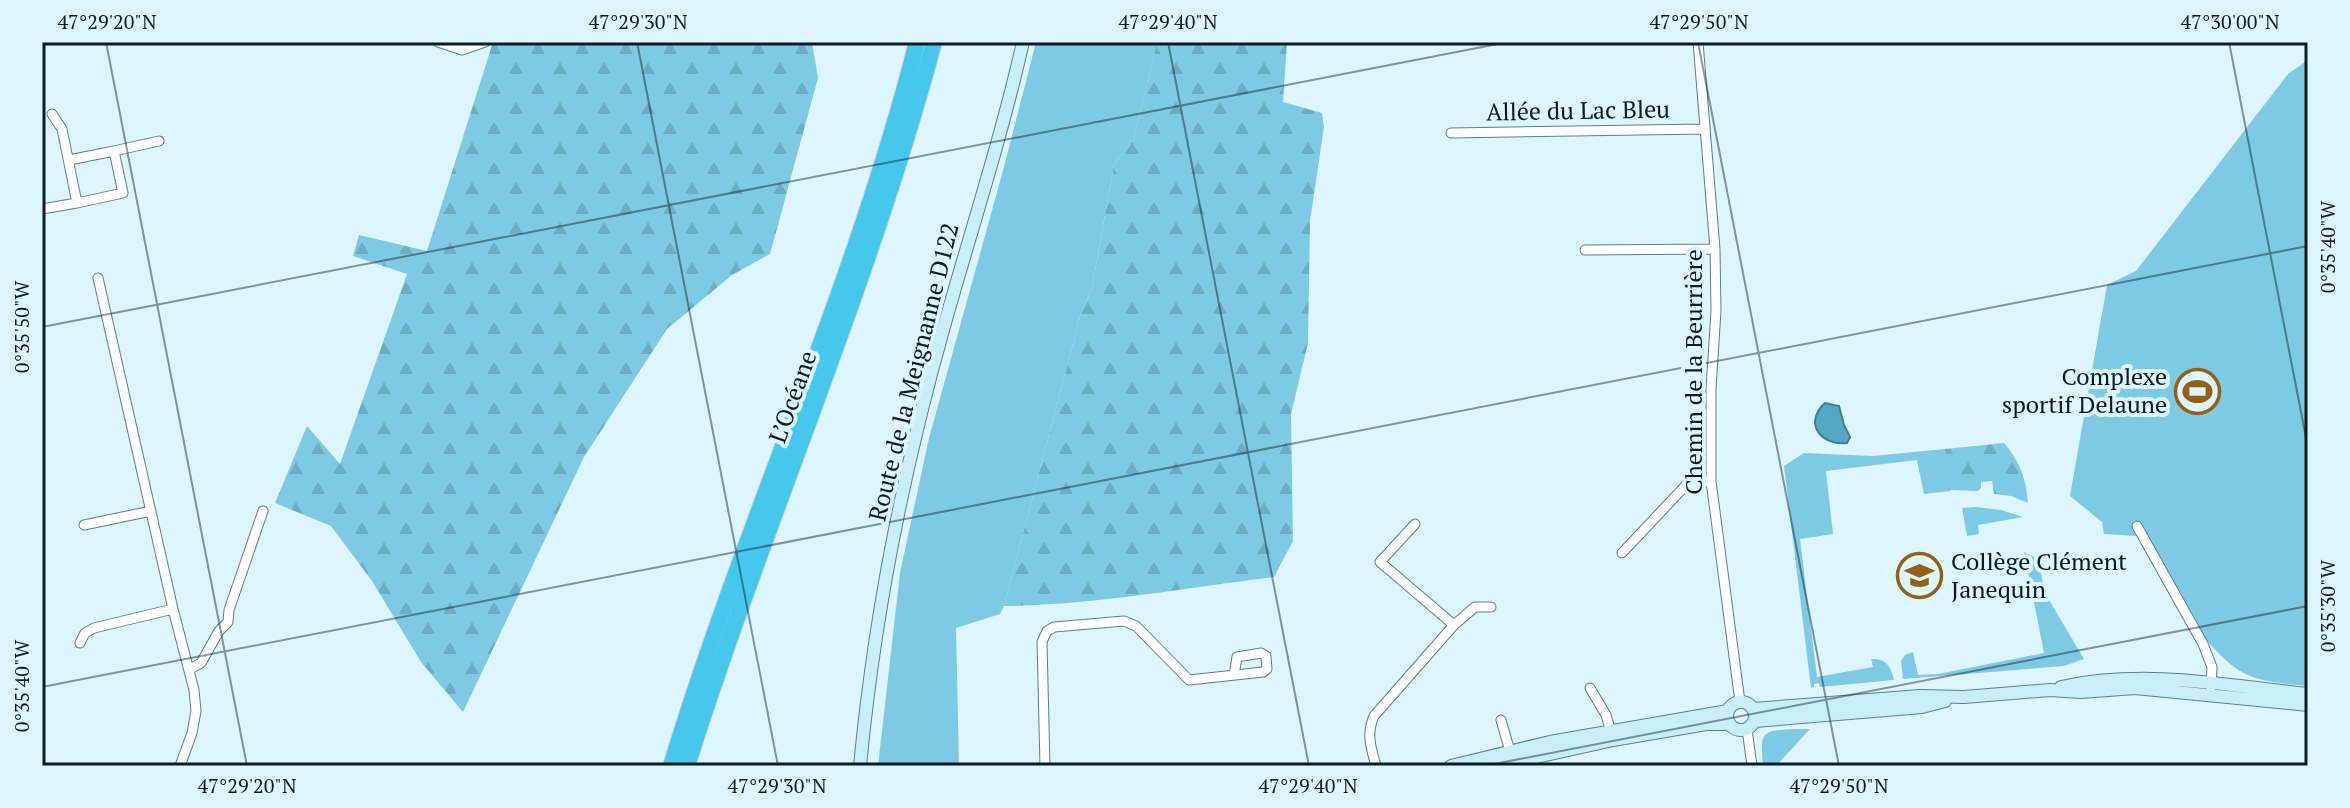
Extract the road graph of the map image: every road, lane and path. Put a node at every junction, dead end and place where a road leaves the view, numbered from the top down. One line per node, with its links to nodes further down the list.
1 (438, 42): 2 (street)
2 (485, 42)
3 (917, 42): 44 (highway, L’Océane)
4 (934, 42): 45 (highway, L’Océane)
5 (1023, 42): 36 (street, Route de la Meignanne D122)
6 (1698, 42): 8 (street, Chemin de la Beurrière)
7 (52, 114): 12 (street)
8 (1705, 129): 9 (street, Allée du Lac Bleu); 15 (street, Chemin de la Beurrière)
9 (1451, 133)
10 (159, 141): 11 (street)
11 (114, 151): 12 (street); 13 (street)
12 (69, 160): 13 (street)
13 (77, 203): 14 (street)
14 (42, 209)
15 (1715, 249): 16 (street); 18 (street, Chemin de la Beurrière)
16 (1585, 250)
17 (98, 278): 19 (street)
18 (1711, 481): 24 (street); 34 (street, Chemin de la Beurrière)
19 (151, 511): 22 (street); 26 (street)
20 (263, 511): 29 (street)
21 (1415, 524): 27 (street)
22 (84, 525)
23 (2137, 526): 32 (street)
24 (1622, 553)
25 (1491, 607): 27 (street)
26 (173, 609): 28 (street); 29 (street)
27 (1454, 625): 49 (street)
28 (80, 643)
29 (190, 669): 43 (street)
30 (1234, 675): 48 (street)
31 (1590, 688): 40 (street)
32 (2211, 689): 33 (street); 35 (street); 39 (street)
33 (2308, 694)
34 (1740, 702): 37 (street); 39 (street)
35 (2308, 705)
36 (865, 716): 46 (street); 47 (street)
37 (1729, 717): 39 (street); 40 (street)
38 (1501, 720): 42 (street)
39 (1752, 720): 53 (street)
40 (1612, 735): 41 (street)
41 (1551, 747): 42 (street); 52 (street)
42 (1511, 757): 50 (street); 51 (street)
43 (180, 766)
44 (671, 766)
45 (687, 766)
46 (851, 766)
47 (860, 766)
48 (1045, 766)
49 (1376, 766)
50 (1451, 766)
51 (1496, 766)
52 (1555, 766)
53 (1752, 766)

